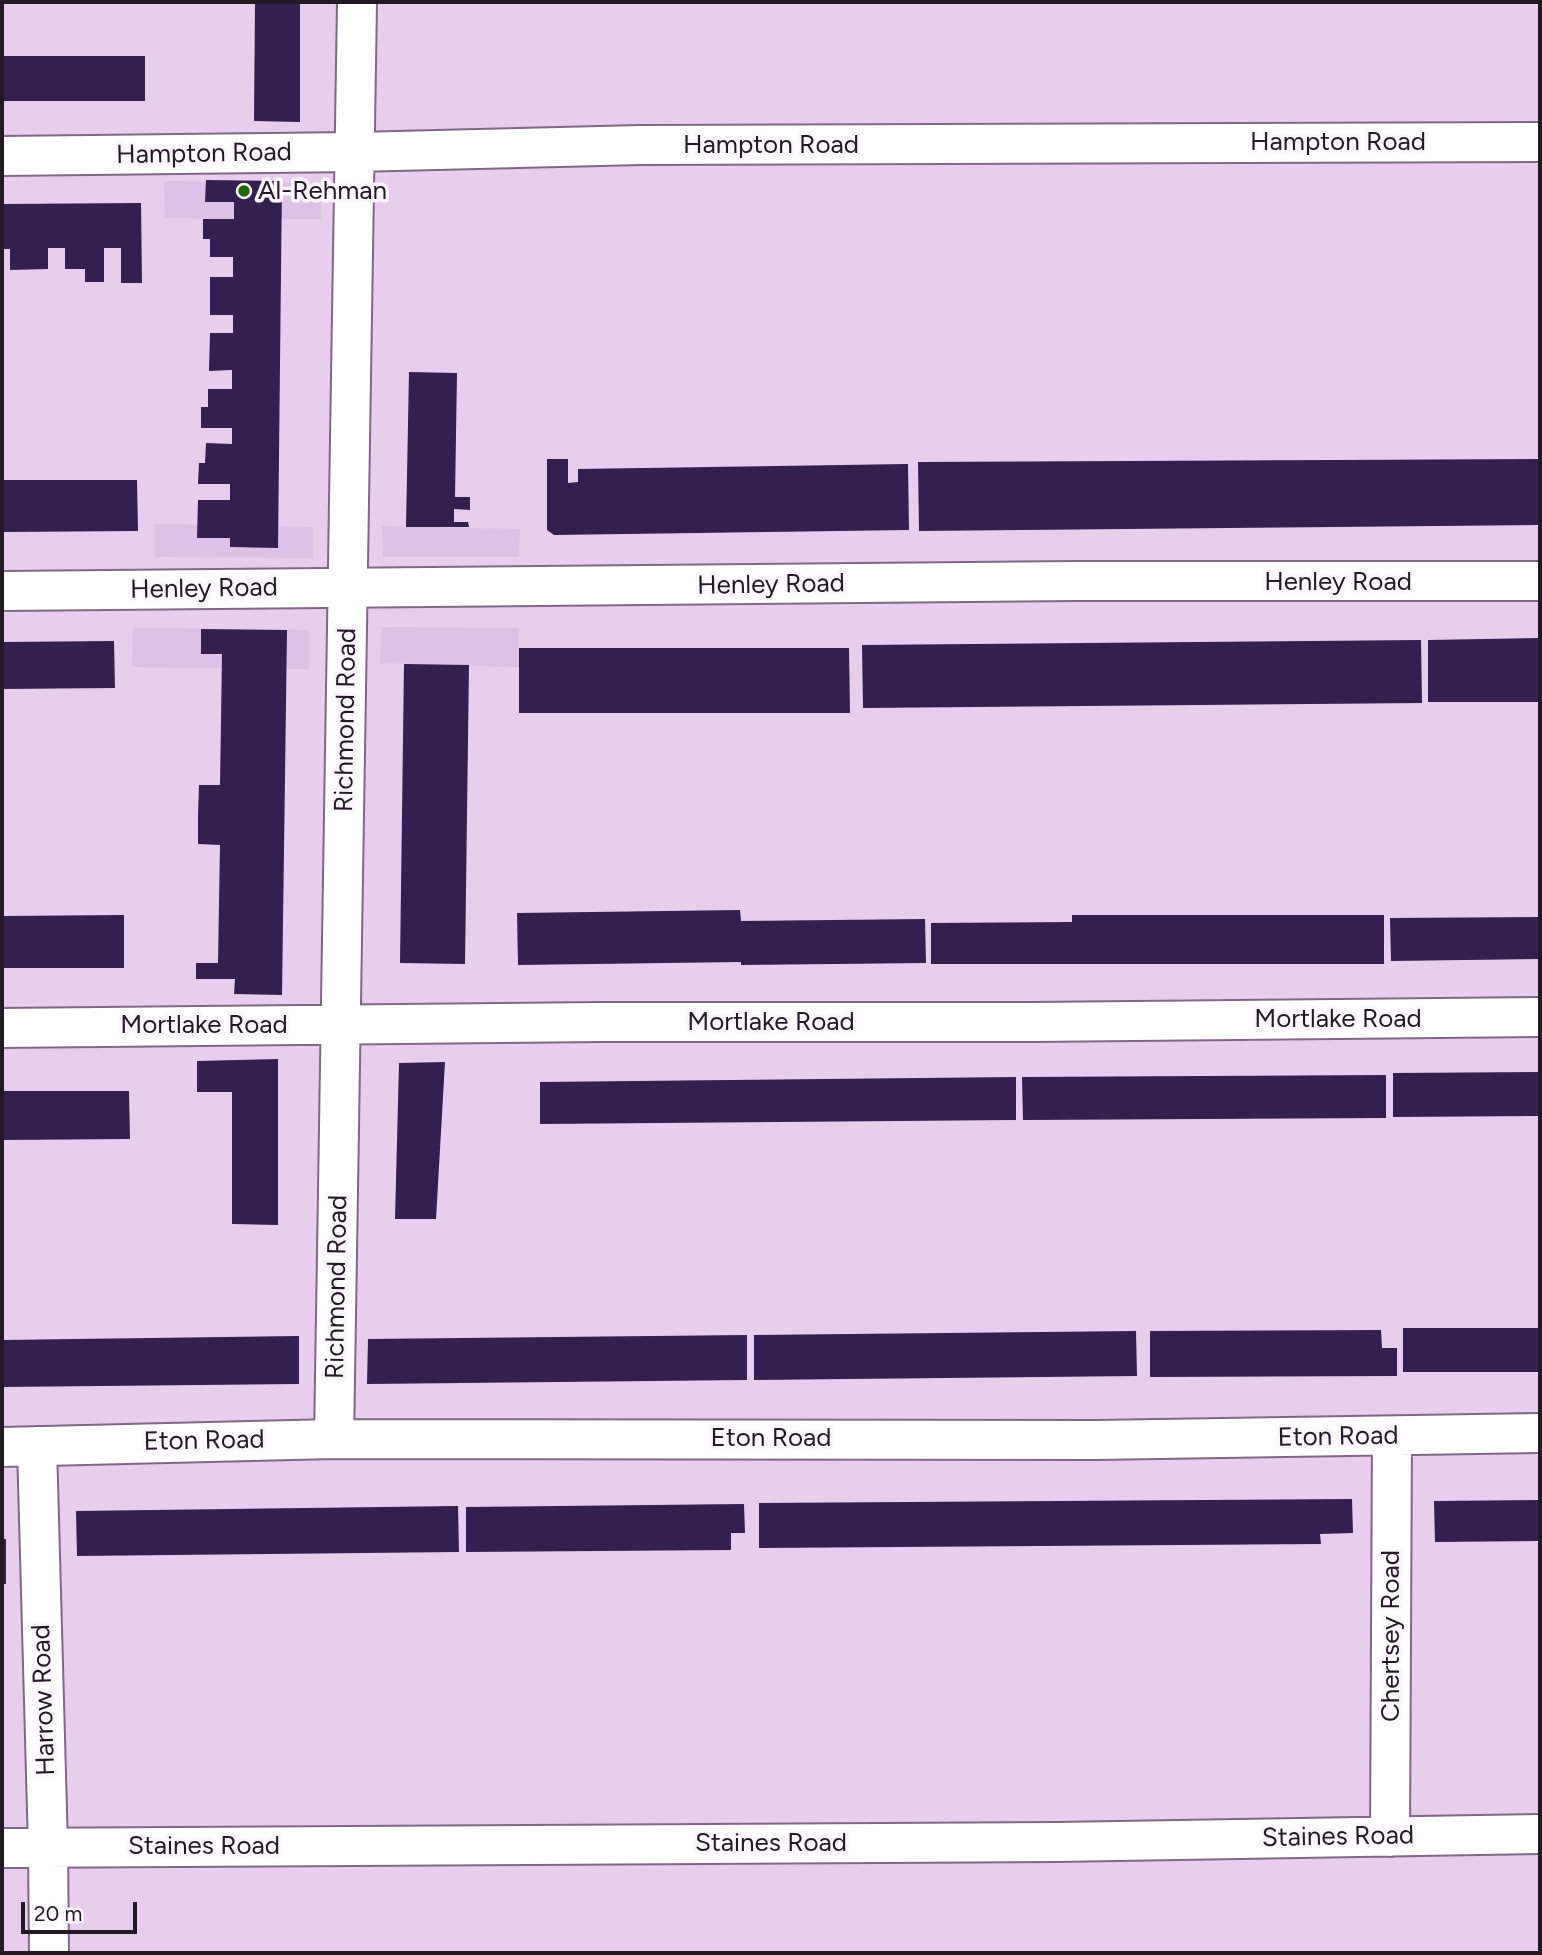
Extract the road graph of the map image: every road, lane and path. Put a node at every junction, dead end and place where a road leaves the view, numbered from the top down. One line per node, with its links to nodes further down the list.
1 (357, 2): 3 (street, Richmond Road)
2 (1540, 142): 3 (street, Hampton Road)
3 (355, 152): 4 (street, Hampton Road); 6 (street, Richmond Road)
4 (2, 156)
5 (1540, 581): 6 (street, Henley Road)
6 (348, 588): 7 (street, Henley Road); 9 (street, Richmond Road)
7 (2, 591)
8 (1540, 1017): 9 (street, Mortlake Road)
9 (341, 1025): 10 (street, Mortlake Road); 13 (street, Richmond Road)
10 (2, 1028)
11 (1540, 1433): 12 (street, Eton Road)
12 (1391, 1436): 13 (street, Eton Road); 16 (street, Chertsey Road)
13 (334, 1438): 14 (street, Eton Road)
14 (19, 1447): 17 (street, Harrow Road)
15 (1540, 1834): 16 (street, Staines Road)
16 (1390, 1837): 17 (street, Staines Road)
17 (48, 1847): 18 (street, Staines Road); 19 (street, Harrow Road)
18 (2, 1848)
19 (49, 1953)

